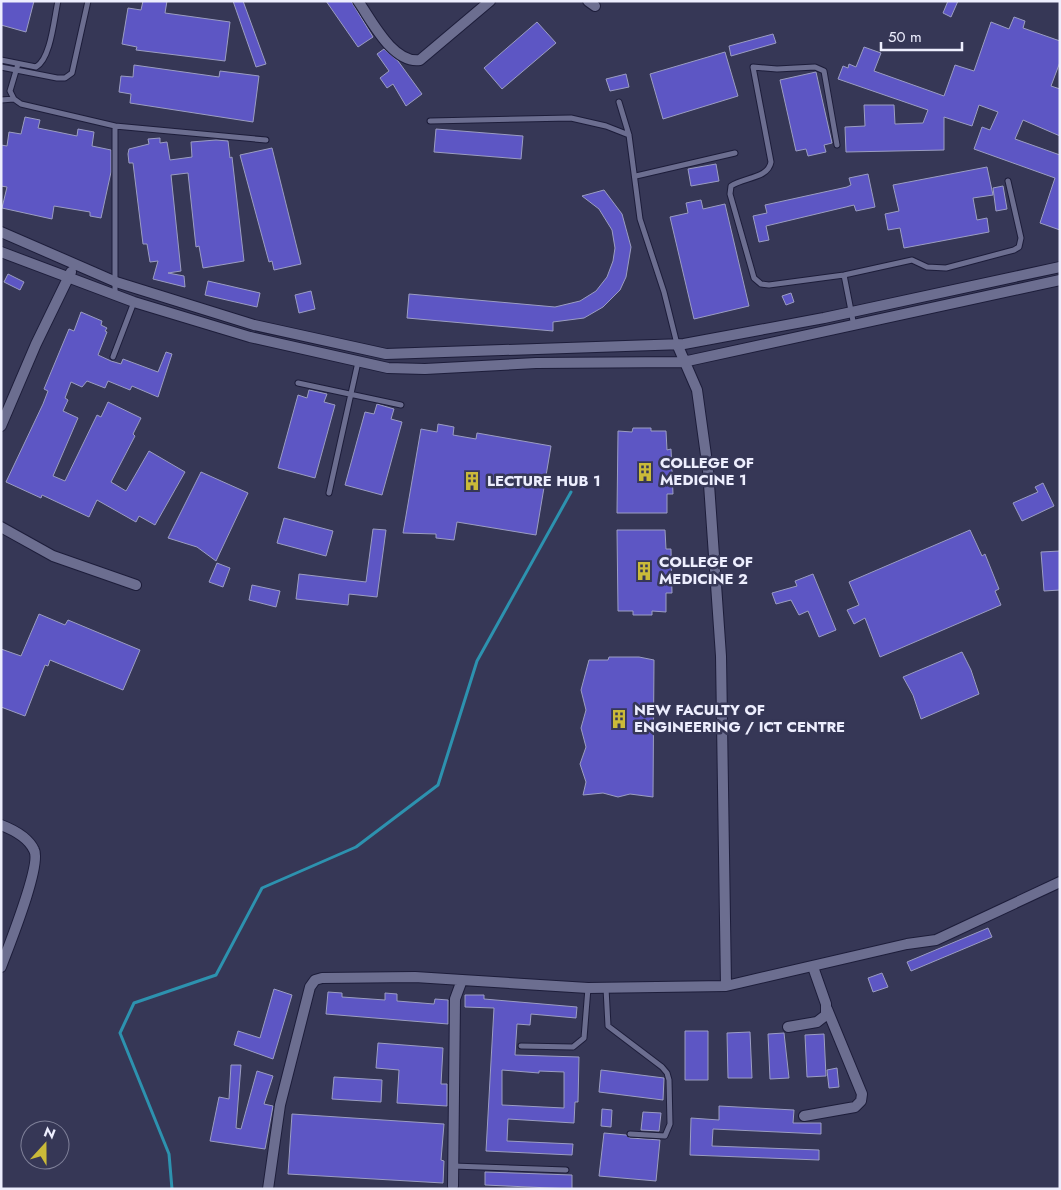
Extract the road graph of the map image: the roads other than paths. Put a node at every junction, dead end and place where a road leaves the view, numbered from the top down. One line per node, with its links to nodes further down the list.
1 (58, 1): 6 (lane)
2 (88, 1): 8 (lane)
3 (358, 1): 4 (street)
4 (490, 1)
5 (1, 60): 6 (lane)
6 (18, 64): 8 (lane)
7 (1, 67): 8 (lane)
8 (17, 70): 9 (lane)
9 (14, 99): 10 (lane); 13 (lane)
10 (1, 100)
11 (619, 102): 14 (lane)
12 (430, 121): 14 (lane)
13 (116, 126): 15 (lane); 27 (lane)
14 (629, 135): 18 (lane)
15 (266, 140)
16 (837, 145): 24 (lane)
17 (735, 153): 18 (lane)
18 (636, 176): 33 (lane)
19 (1008, 181): 24 (lane)
20 (1, 232): 22 (street)
21 (1, 252): 25 (street)
22 (74, 265): 25 (street); 27 (street)
23 (1060, 267): 30 (street)
24 (844, 275): 30 (lane)
25 (69, 277): 28 (street); 41 (street)
26 (1060, 280): 31 (street)
27 (116, 282): 28 (lane); 32 (street)
28 (115, 294): 29 (street)
29 (134, 302): 34 (lane); 35 (street)
30 (851, 312): 31 (lane); 33 (street)
31 (854, 326): 37 (street)
32 (334, 343): 33 (street); 35 (street)
33 (677, 344): 37 (street)
34 (113, 357)
35 (332, 357): 36 (street)
36 (358, 362): 37 (street); 39 (lane)
37 (683, 362): 50 (street)
38 (298, 383): 39 (lane)
39 (350, 395): 40 (lane); 42 (lane)
40 (401, 405)
41 (1, 426)
42 (329, 493)
43 (1, 527): 44 (street)
44 (136, 585)
45 (1, 825): 47 (street)
46 (1060, 882): 48 (street)
47 (1, 967)
48 (813, 967): 50 (street); 53 (street)
49 (462, 980): 51 (street); 58 (street); 61 (street)
50 (726, 986): 52 (street)
51 (588, 988): 52 (street); 55 (lane)
52 (606, 988): 57 (lane)
53 (827, 1009): 54 (street); 56 (street)
54 (788, 1027)
55 (521, 1046)
56 (804, 1116)
57 (630, 1134)
58 (453, 1166): 59 (lane); 60 (street)
59 (566, 1170)
60 (453, 1186)
61 (268, 1189)

